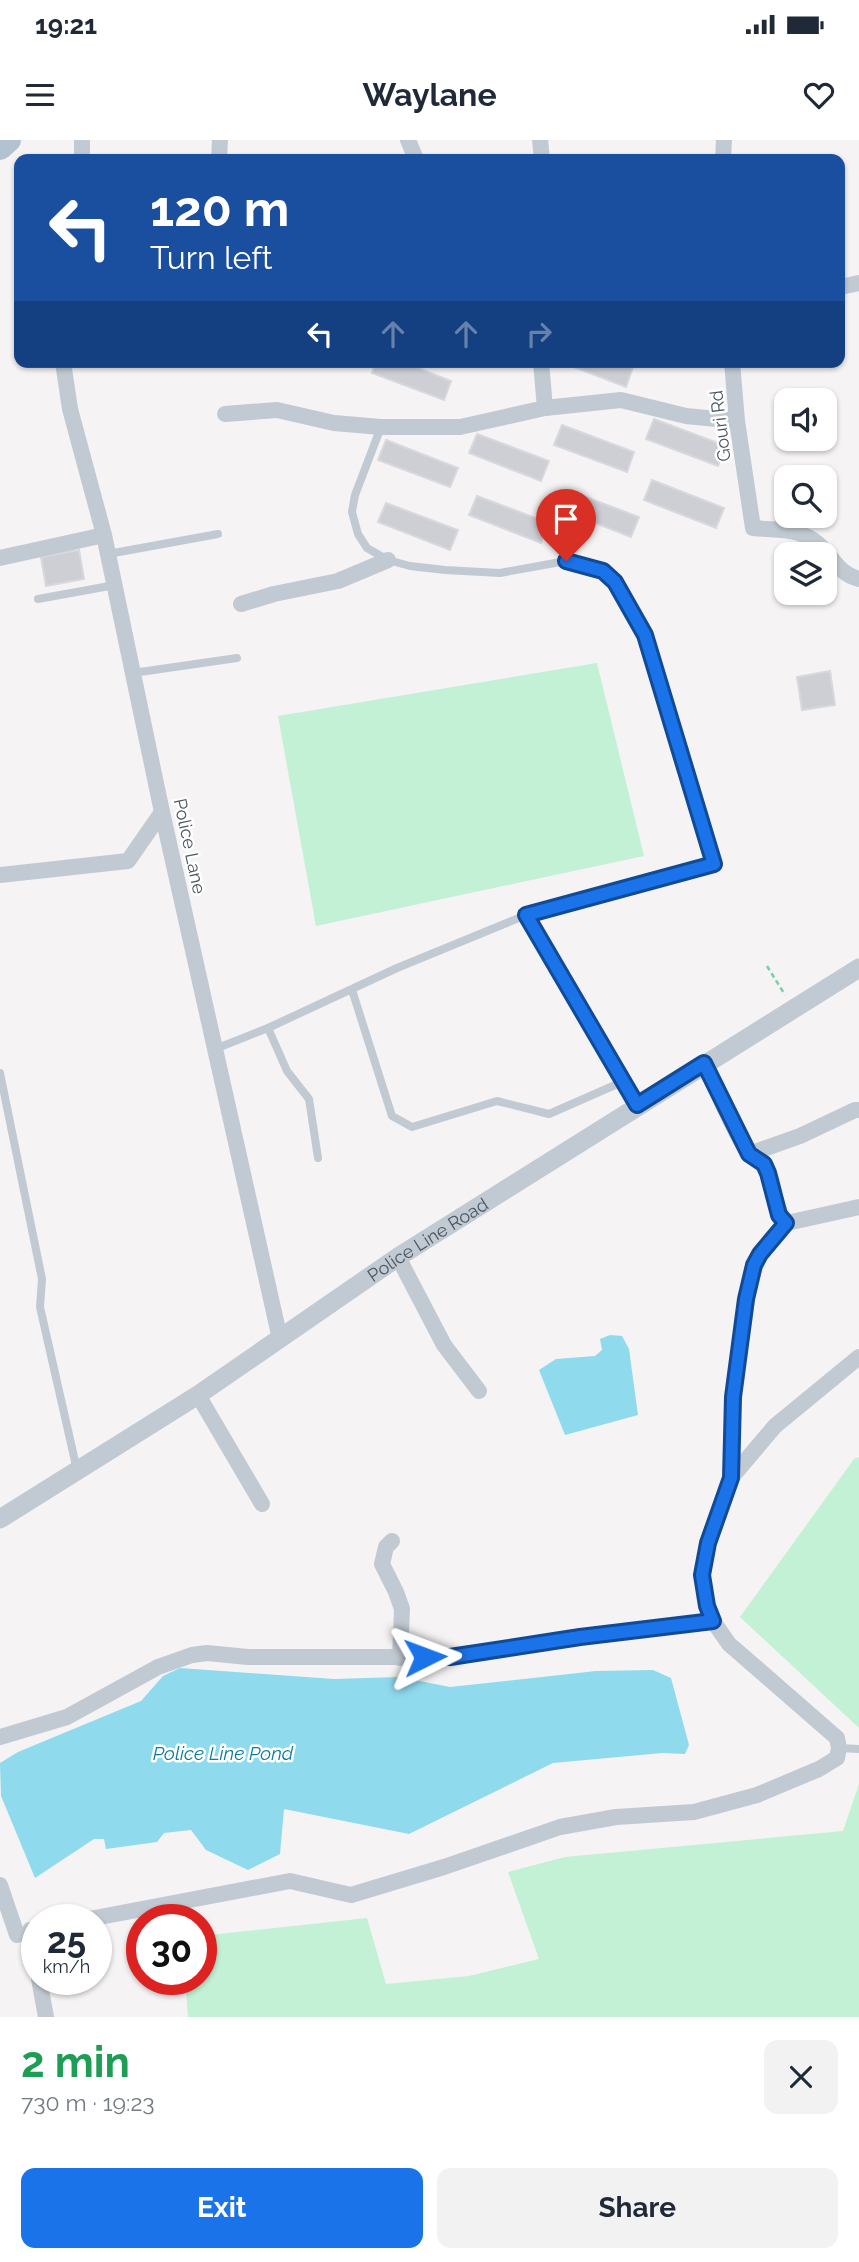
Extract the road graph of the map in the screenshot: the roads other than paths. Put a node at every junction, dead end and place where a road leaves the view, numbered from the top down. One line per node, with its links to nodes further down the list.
1 (9, 140): 2 (main road)
2 (0, 148)
3 (64, 368): 11 (street, Police Lane)
4 (542, 368): 6 (street)
5 (732, 368): 8 (street, Gouri Rd)
6 (545, 408): 8 (street); 9 (street)
7 (225, 414): 9 (street)
8 (737, 422): 15 (street, Gouri Rd)
9 (381, 427): 14 (lane)
10 (218, 534): 12 (lane)
11 (104, 535): 12 (street, Police Lane); 13 (street)
12 (108, 554): 16 (street, Police Lane)
13 (0, 558)
14 (388, 560): 18 (street); 23 (lane)
15 (859, 579)
16 (115, 585): 17 (lane); 20 (street, Police Lane)
17 (37, 599)
18 (241, 604)
19 (237, 658): 20 (lane)
20 (133, 673): 21 (street, Police Lane)
21 (162, 812): 22 (street); 27 (street, Police Lane)
22 (0, 875)
23 (526, 915): 25 (lane); 30 (lane)
24 (859, 968): 28 (street, Police Line Road)
25 (352, 990): 26 (lane); 30 (lane)
26 (268, 1028): 27 (lane); 34 (lane)
27 (214, 1049): 38 (street, Police Lane)
28 (704, 1063): 31 (street, Police Line Road); 33 (street)
29 (0, 1073): 42 (lane)
30 (622, 1082): 31 (lane)
31 (637, 1105): 37 (street, Police Line Road)
32 (859, 1110): 33 (street)
33 (749, 1154): 36 (street)
34 (318, 1158)
35 (859, 1207): 36 (street)
36 (786, 1223): 43 (street)
37 (398, 1257): 38 (street, Police Line Road); 40 (street)
38 (280, 1339): 41 (street, Police Line Road)
39 (859, 1357): 43 (street)
40 (479, 1391)
41 (198, 1395): 42 (street, Police Line Road); 44 (street)
42 (77, 1470): 45 (street, Police Line Road)
43 (731, 1478): 47 (street)
44 (262, 1504)
45 (0, 1519)
46 (392, 1541): 48 (street)
47 (713, 1621): 48 (street); 50 (street)
48 (400, 1658): 49 (street)
49 (0, 1737)
50 (839, 1748): 51 (lane); 53 (street)
51 (859, 1749)
52 (0, 1885): 54 (street)
53 (112, 1915)
54 (21, 1920)
55 (21, 1933): 56 (street)
56 (0, 1940)
57 (42, 1995): 58 (street)
58 (46, 2017)

